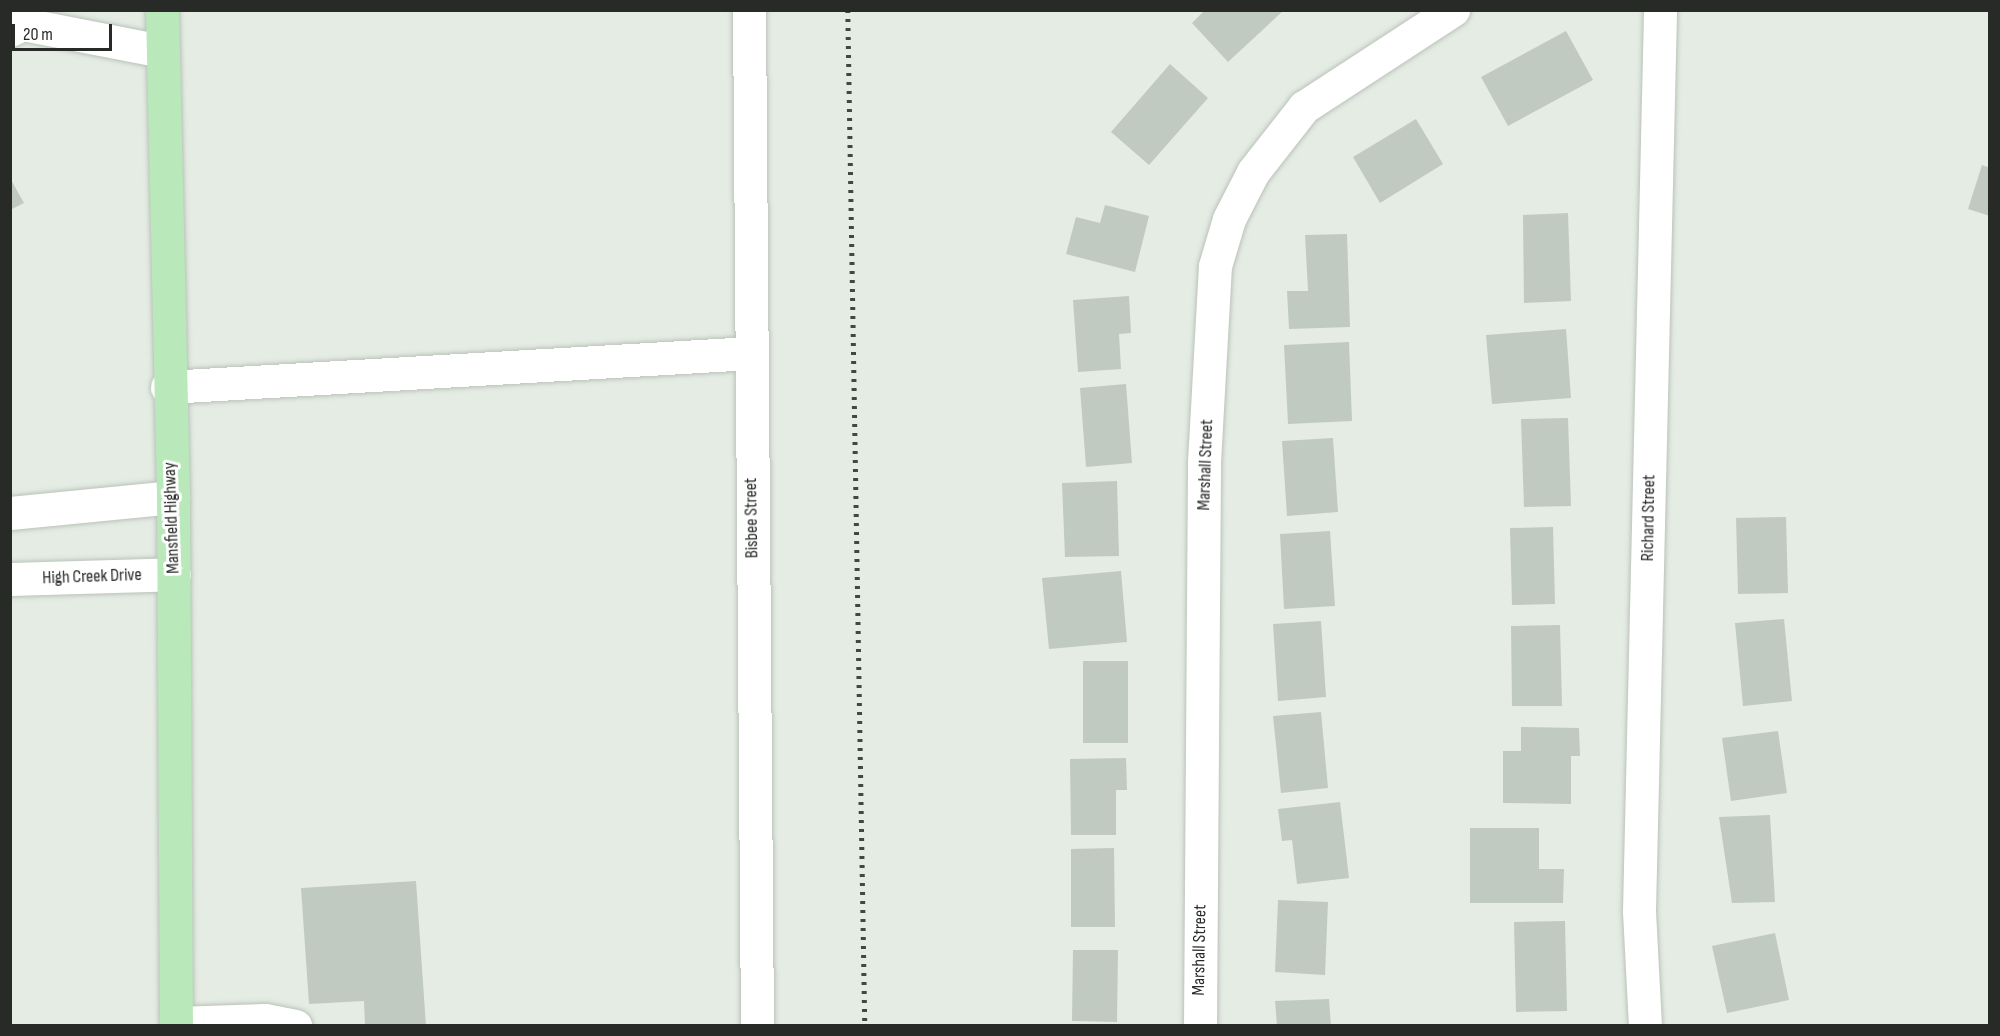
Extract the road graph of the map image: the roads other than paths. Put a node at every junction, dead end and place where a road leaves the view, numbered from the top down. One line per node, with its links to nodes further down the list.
1 (162, 10): 6 (main road, Mansfield Highway)
2 (749, 10): 7 (street, Bisbee Street)
3 (1453, 10): 16 (street, Marshall Street)
4 (1660, 10): 17 (street, Richard Street)
5 (10, 30): 6 (street)
6 (162, 51): 8 (main road, Mansfield Highway)
7 (751, 353): 8 (street); 15 (street, Bisbee Street)
8 (167, 387): 9 (main road, Mansfield Highway)
9 (173, 497): 10 (street); 11 (main road, Mansfield Highway)
10 (10, 513)
11 (174, 574): 12 (street, High Creek Drive); 13 (main road, Mansfield Highway)
12 (10, 579)
13 (176, 1024): 14 (street)
14 (295, 1026)
15 (758, 1026)
16 (1200, 1026)
17 (1645, 1026)

